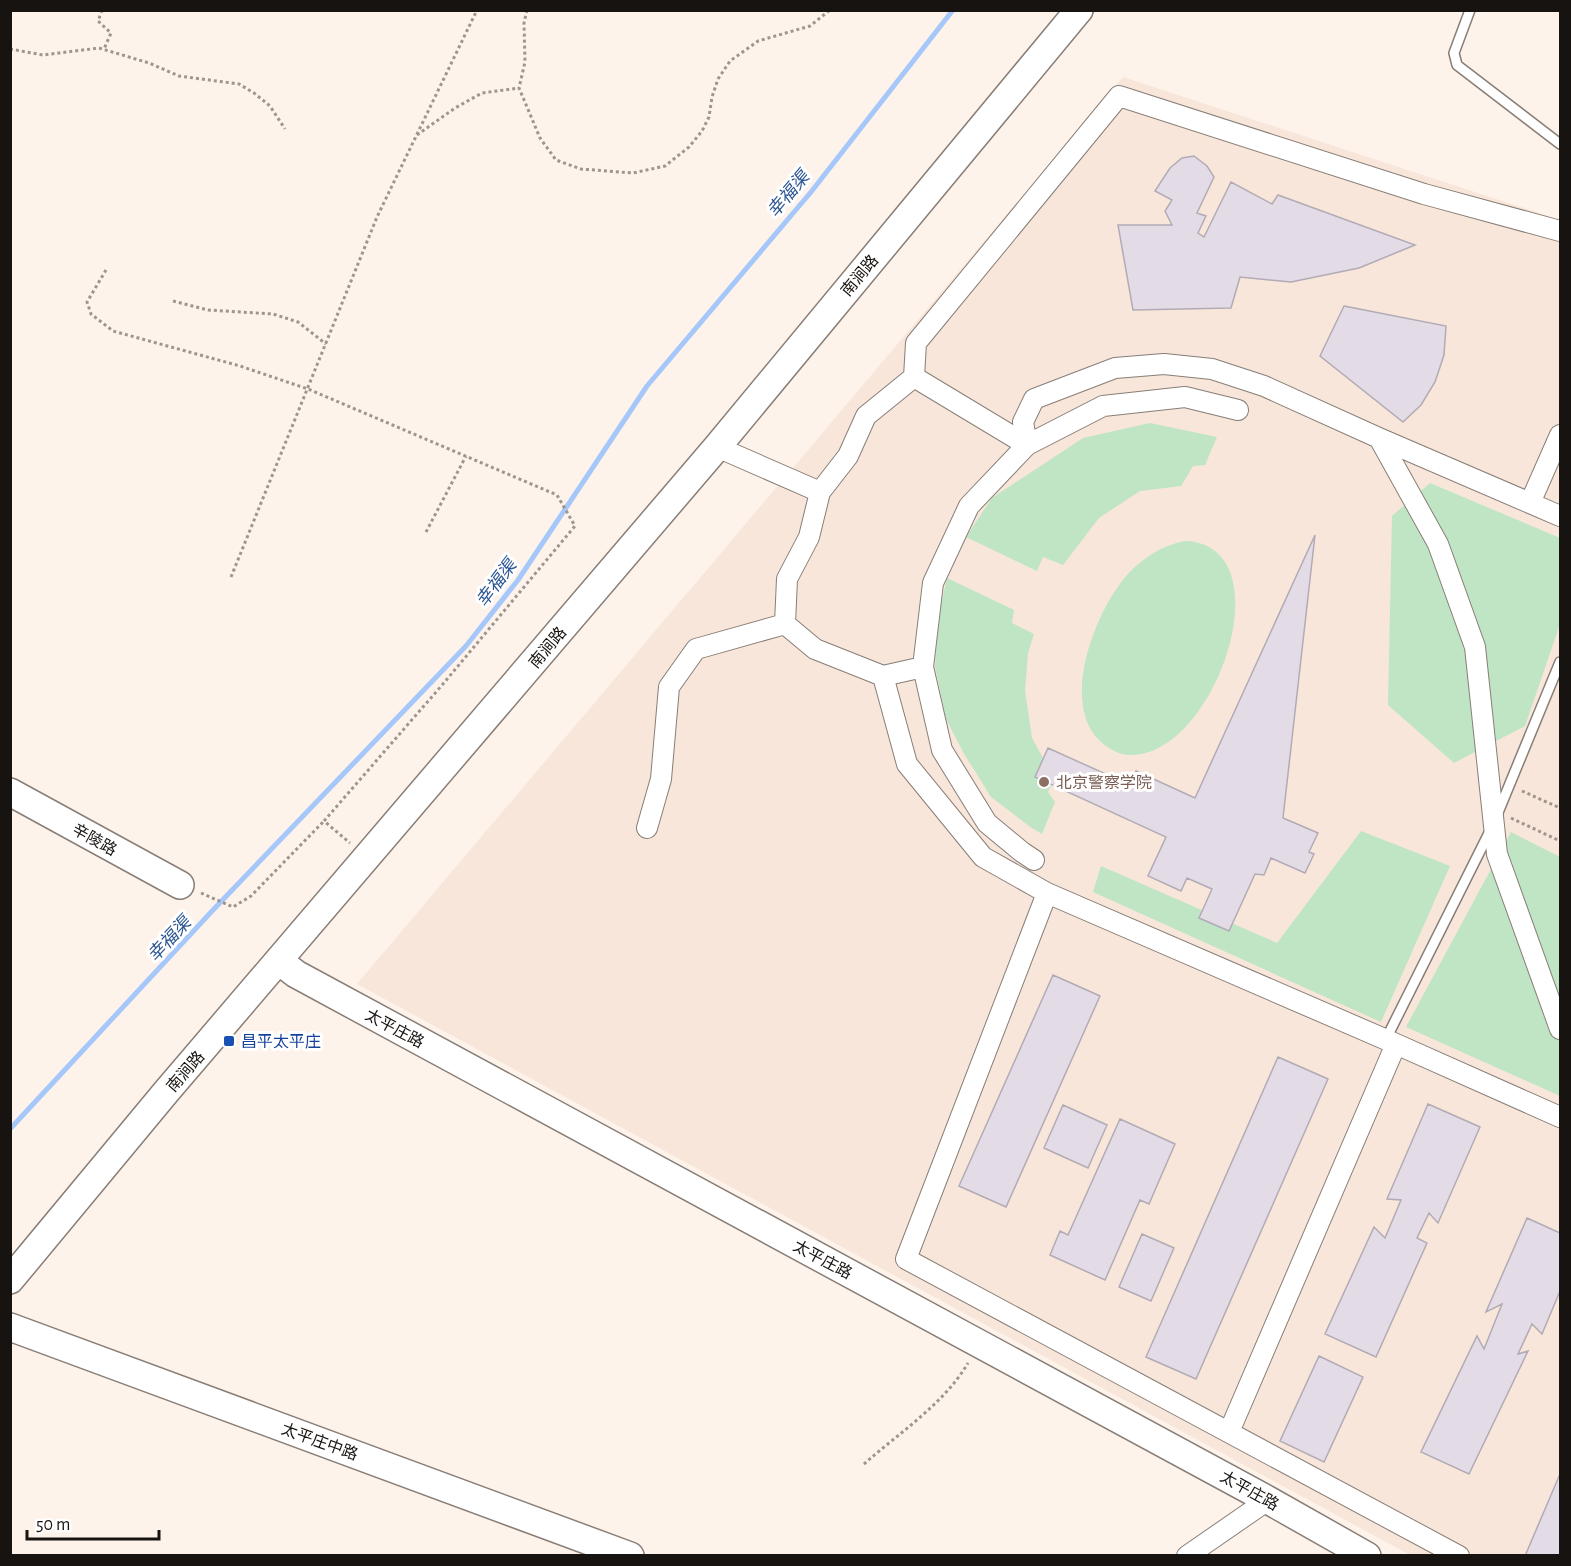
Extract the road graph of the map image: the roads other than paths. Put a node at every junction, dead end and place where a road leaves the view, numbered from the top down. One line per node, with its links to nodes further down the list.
1 (1079, 10): 10 (street, 南涧路)
2 (1470, 10): 3 (lane)
3 (1560, 144)
4 (1560, 231): 5 (street)
5 (914, 377): 9 (street); 11 (street)
6 (1238, 411): 9 (street)
7 (1560, 435): 12 (street)
8 (1379, 438): 9 (street); 12 (street); 19 (street)
9 (1028, 445): 16 (street)
10 (717, 447): 11 (street); 24 (street, 南涧路)
11 (820, 492): 14 (street)
12 (1530, 503): 13 (street)
13 (1560, 516)
14 (785, 624): 17 (street); 20 (street)
15 (1560, 662): 19 (lane)
16 (923, 667): 17 (street); 21 (street)
17 (883, 676): 23 (street)
18 (10, 792): 22 (street, 辛陵路)
19 (1496, 818): 25 (street); 26 (lane)
20 (647, 828)
21 (1034, 860)
22 (180, 885)
23 (1047, 893): 26 (street); 30 (street)
24 (279, 961): 28 (street, 南涧路); 31 (street, 太平庄路)
25 (1560, 1029)
26 (1391, 1041): 27 (street); 30 (street)
27 (1560, 1118)
28 (10, 1280)
29 (10, 1327): 32 (street, 太平庄中路)
30 (1229, 1432): 35 (street)
31 (1268, 1500): 33 (street); 34 (street, 太平庄路)
32 (630, 1556)
33 (1188, 1556)
34 (1368, 1556)
35 (1459, 1556)

